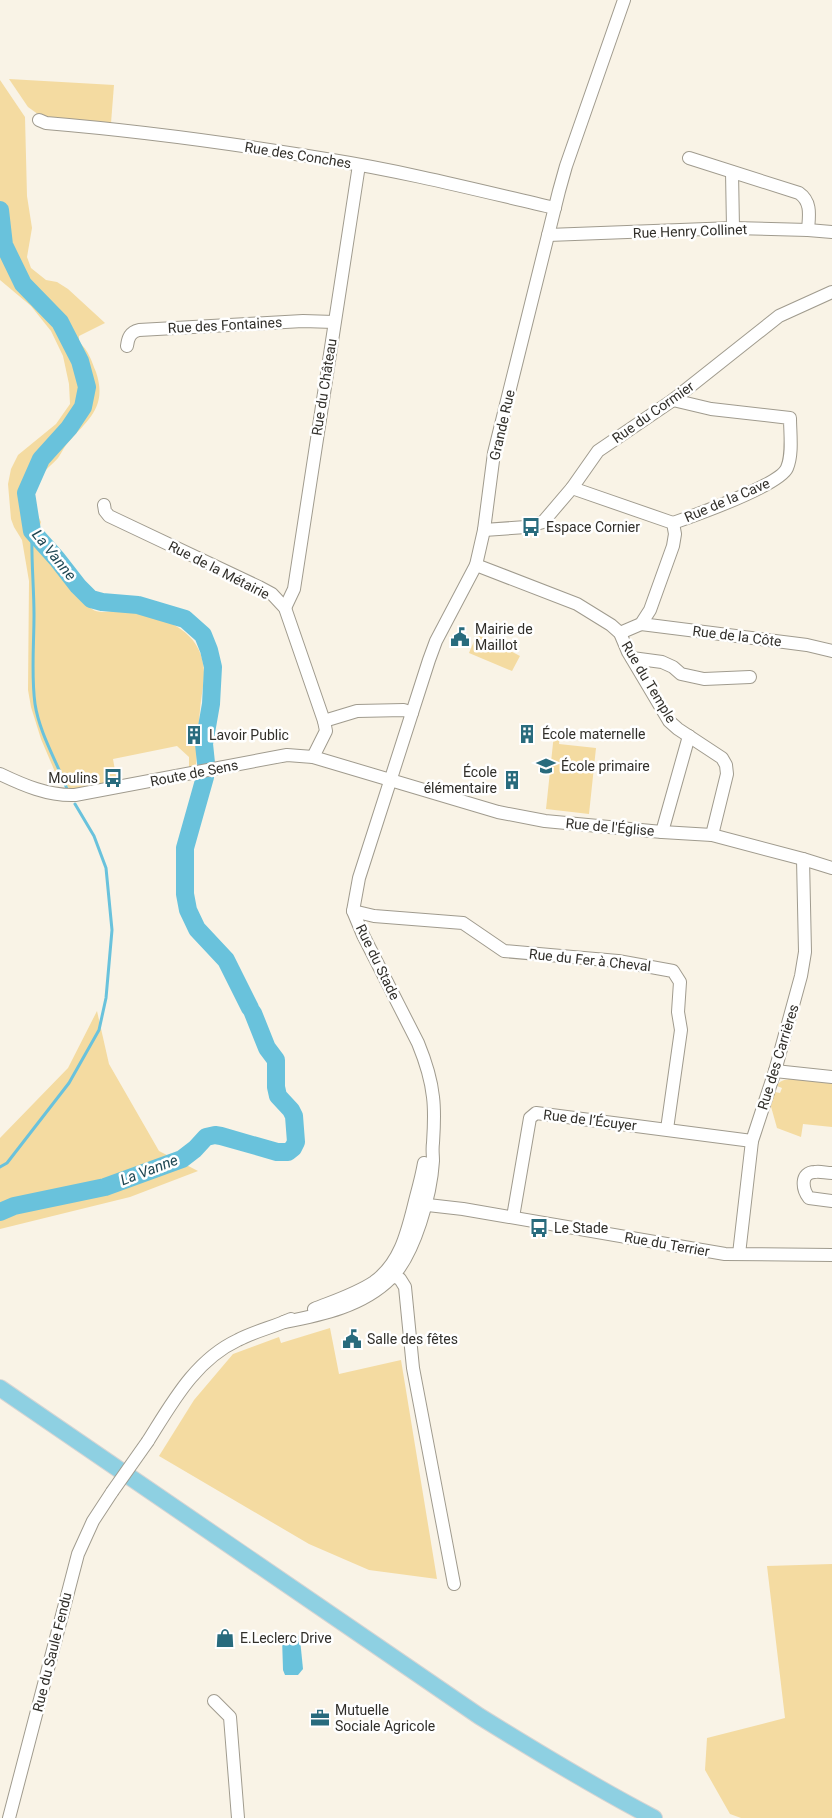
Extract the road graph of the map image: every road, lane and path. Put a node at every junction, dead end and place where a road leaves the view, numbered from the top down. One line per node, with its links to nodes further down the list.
1 (624, 0): 6 (street, Grande Rue)
2 (39, 120): 4 (street, Rue des Conches)
3 (689, 158): 5 (street)
4 (358, 165): 6 (street, Rue des Conches); 12 (street, Rue du Château)
5 (732, 172): 7 (street); 8 (street)
6 (555, 208): 10 (street, Grande Rue)
7 (733, 228): 8 (street, Rue Henry Collinet); 10 (street, Rue Henry Collinet)
8 (808, 230): 9 (street, Rue Henry Collinet)
9 (832, 232)
10 (548, 235): 18 (street, Grande Rue)
11 (832, 292): 14 (street, Rue du Cormier)
12 (334, 322): 13 (street, Rue des Fontaines); 20 (street, Rue du Château)
13 (127, 346)
14 (673, 400): 15 (street, Rue du Cormier); 17 (street, Rue de la Cave)
15 (572, 488): 17 (street); 18 (street, Rue du Cormier)
16 (104, 504): 20 (street, Rue de la Métairie)
17 (673, 523): 21 (street)
18 (484, 530): 19 (street, Grande Rue)
19 (476, 565): 22 (street, Rue du Temple); 26 (street, Grande Rue)
20 (285, 608): 27 (street, Rue de la Métairie)
21 (641, 624): 22 (street); 23 (street, Rue de la Côte)
22 (620, 633): 24 (street, Rue du Temple)
23 (832, 651)
24 (632, 658): 25 (street); 28 (street, Rue du Temple)
25 (750, 677)
26 (412, 713): 27 (street); 31 (street, Grande Rue)
27 (324, 721): 29 (street)
28 (689, 736): 32 (street); 33 (street, Rue du Temple)
29 (313, 757): 30 (street, Route de Sens); 31 (street, Route de Sens)
30 (0, 774)
31 (389, 780): 32 (street, Rue de l'Église); 36 (street, Rue du Stade)
32 (662, 832): 33 (street, Rue de l'Église)
33 (712, 835): 34 (street, Rue de l'Église)
34 (803, 858): 35 (street, Rue de l'Église); 37 (street, Rue des Carrières)
35 (832, 868)
36 (353, 911): 39 (street, Rue du Fer à Cheval); 43 (street, Rue du Stade)
37 (775, 1071): 38 (street); 40 (street, Rue des Carrières)
38 (832, 1077)
39 (667, 1129): 40 (street, Rue de l’Écuyer); 44 (street, Rue de l’Écuyer)
40 (752, 1140): 45 (street, Rue des Carrières)
41 (832, 1173): 42 (street)
42 (832, 1201)
43 (420, 1204): 44 (street, Rue du Terrier); 47 (street, Rue du Stade)
44 (513, 1218): 45 (street, Rue du Terrier)
45 (739, 1254): 46 (street, Rue du Terrier)
46 (832, 1255)
47 (390, 1273): 49 (street, Rue du Stade); 50 (street)
48 (0, 1388): 54 (main road)
49 (148, 1441): 52 (street, Rue du Saule Fendu, bridge)
50 (454, 1584)
51 (214, 1701): 53 (street)
52 (9, 1818)
53 (238, 1818)
54 (654, 1818)

